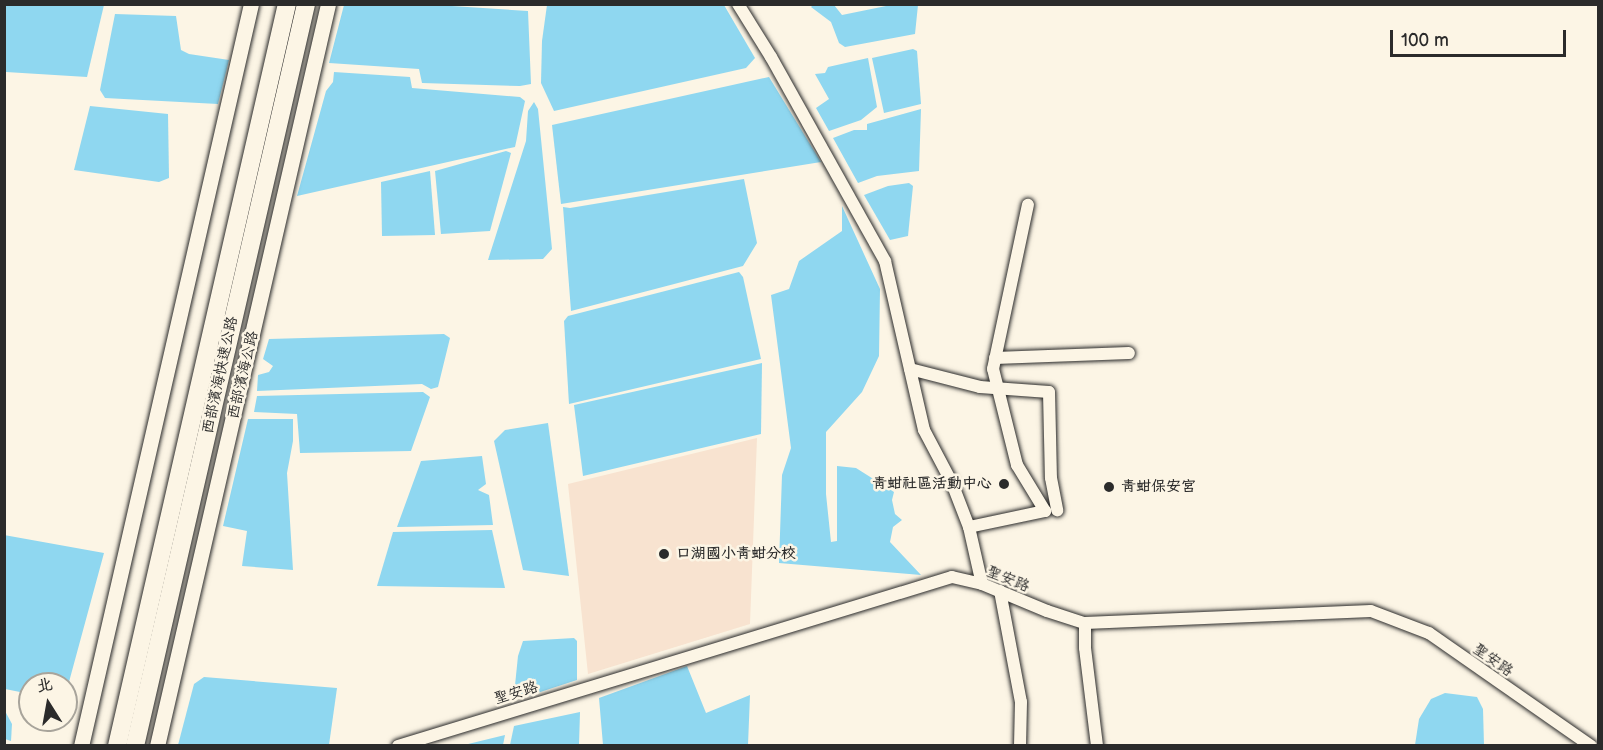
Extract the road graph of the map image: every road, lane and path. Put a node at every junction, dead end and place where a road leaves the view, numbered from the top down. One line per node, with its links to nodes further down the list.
1 (251, 4): 16 (main road)
2 (287, 4): 17 (highway, 西部濱海快速公路)
3 (306, 4): 18 (highway, 西部濱海快速公路)
4 (328, 4): 19 (main road, 西部濱海公路)
5 (738, 4): 9 (street)
6 (1028, 205): 8 (street)
7 (1129, 353): 8 (street)
8 (995, 358): 10 (street)
9 (910, 369): 10 (street); 12 (street)
10 (998, 390): 11 (street); 12 (street)
11 (1057, 510)
12 (969, 527): 13 (street)
13 (982, 584): 14 (street, 聖安路); 20 (street, 聖安路)
14 (999, 591): 15 (street, 聖安路); 21 (street)
15 (1085, 623): 22 (street); 23 (street, 聖安路)
16 (81, 746)
17 (117, 746)
18 (135, 746)
19 (157, 746)
20 (398, 746)
21 (1020, 746)
22 (1097, 746)
23 (1591, 746)

